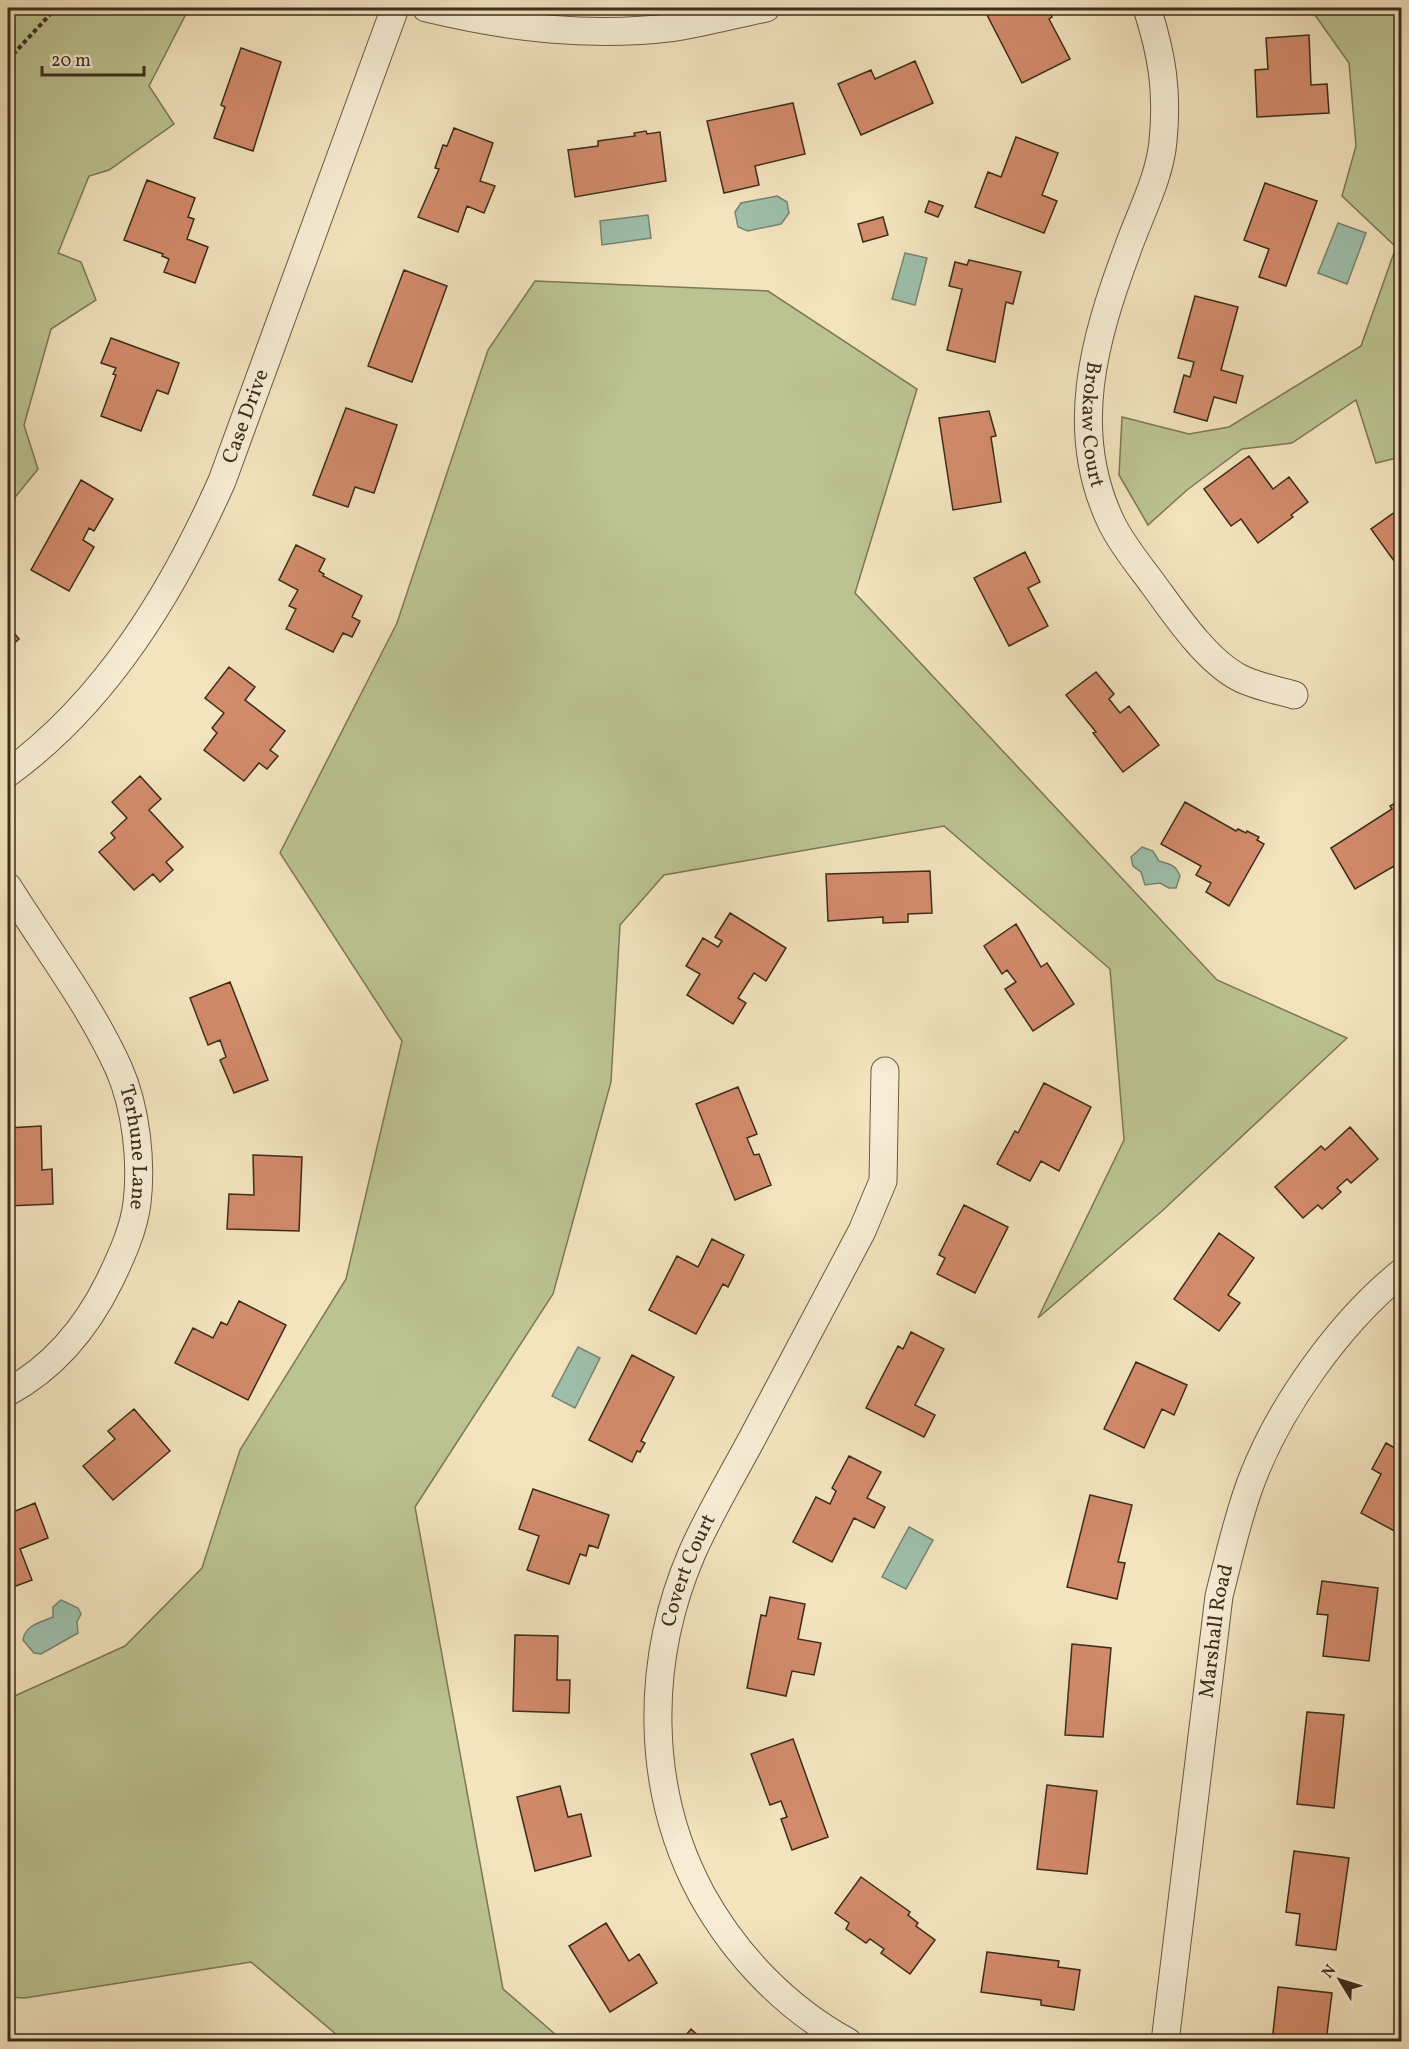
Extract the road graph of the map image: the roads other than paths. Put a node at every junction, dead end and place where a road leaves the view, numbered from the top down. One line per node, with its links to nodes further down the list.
1 (395, 8): 7 (street, Case Drive)
2 (426, 8): 5 (street)
3 (766, 8): 5 (street)
4 (1147, 8): 6 (street, Brokaw Court)
5 (710, 13)
6 (1294, 695)
7 (8, 773)
8 (8, 887): 11 (street, Terhune Lane)
9 (885, 1071): 12 (street, Covert Court)
10 (1401, 1272): 13 (street, Marshall Road)
11 (8, 1392)
12 (848, 2042)
13 (1165, 2042)

